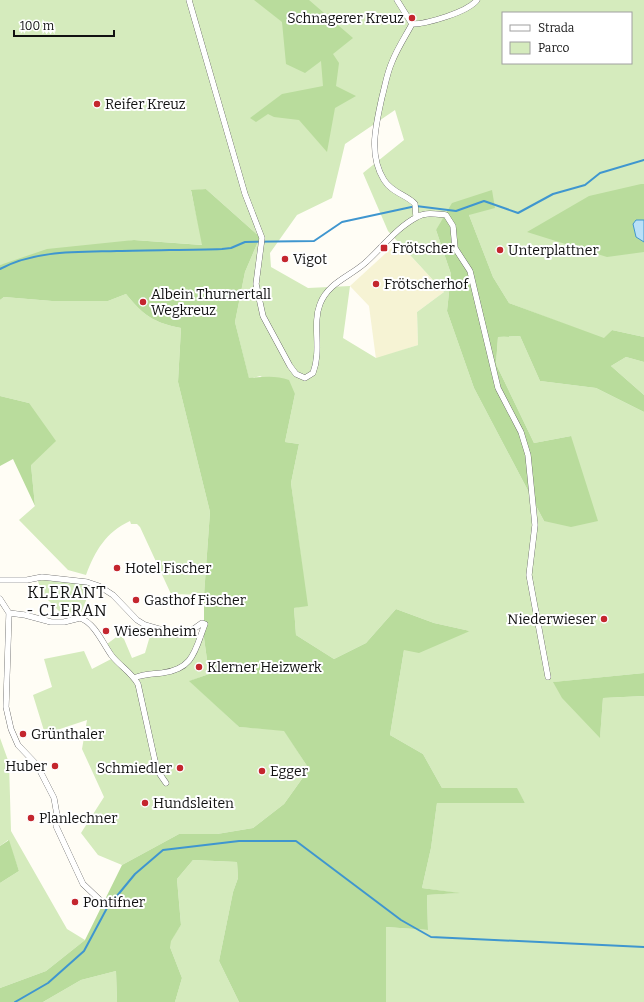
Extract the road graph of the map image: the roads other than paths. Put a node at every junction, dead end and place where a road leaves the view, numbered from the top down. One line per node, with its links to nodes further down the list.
1 (189, 0): 5 (street)
2 (396, 0): 4 (street)
3 (477, 0): 4 (street)
4 (412, 24): 5 (street)
5 (417, 214): 9 (street)
6 (0, 580): 10 (street)
7 (0, 599): 8 (street)
8 (9, 614): 10 (street); 12 (street)
9 (548, 677)
10 (134, 678): 11 (street)
11 (166, 783)
12 (101, 901)

